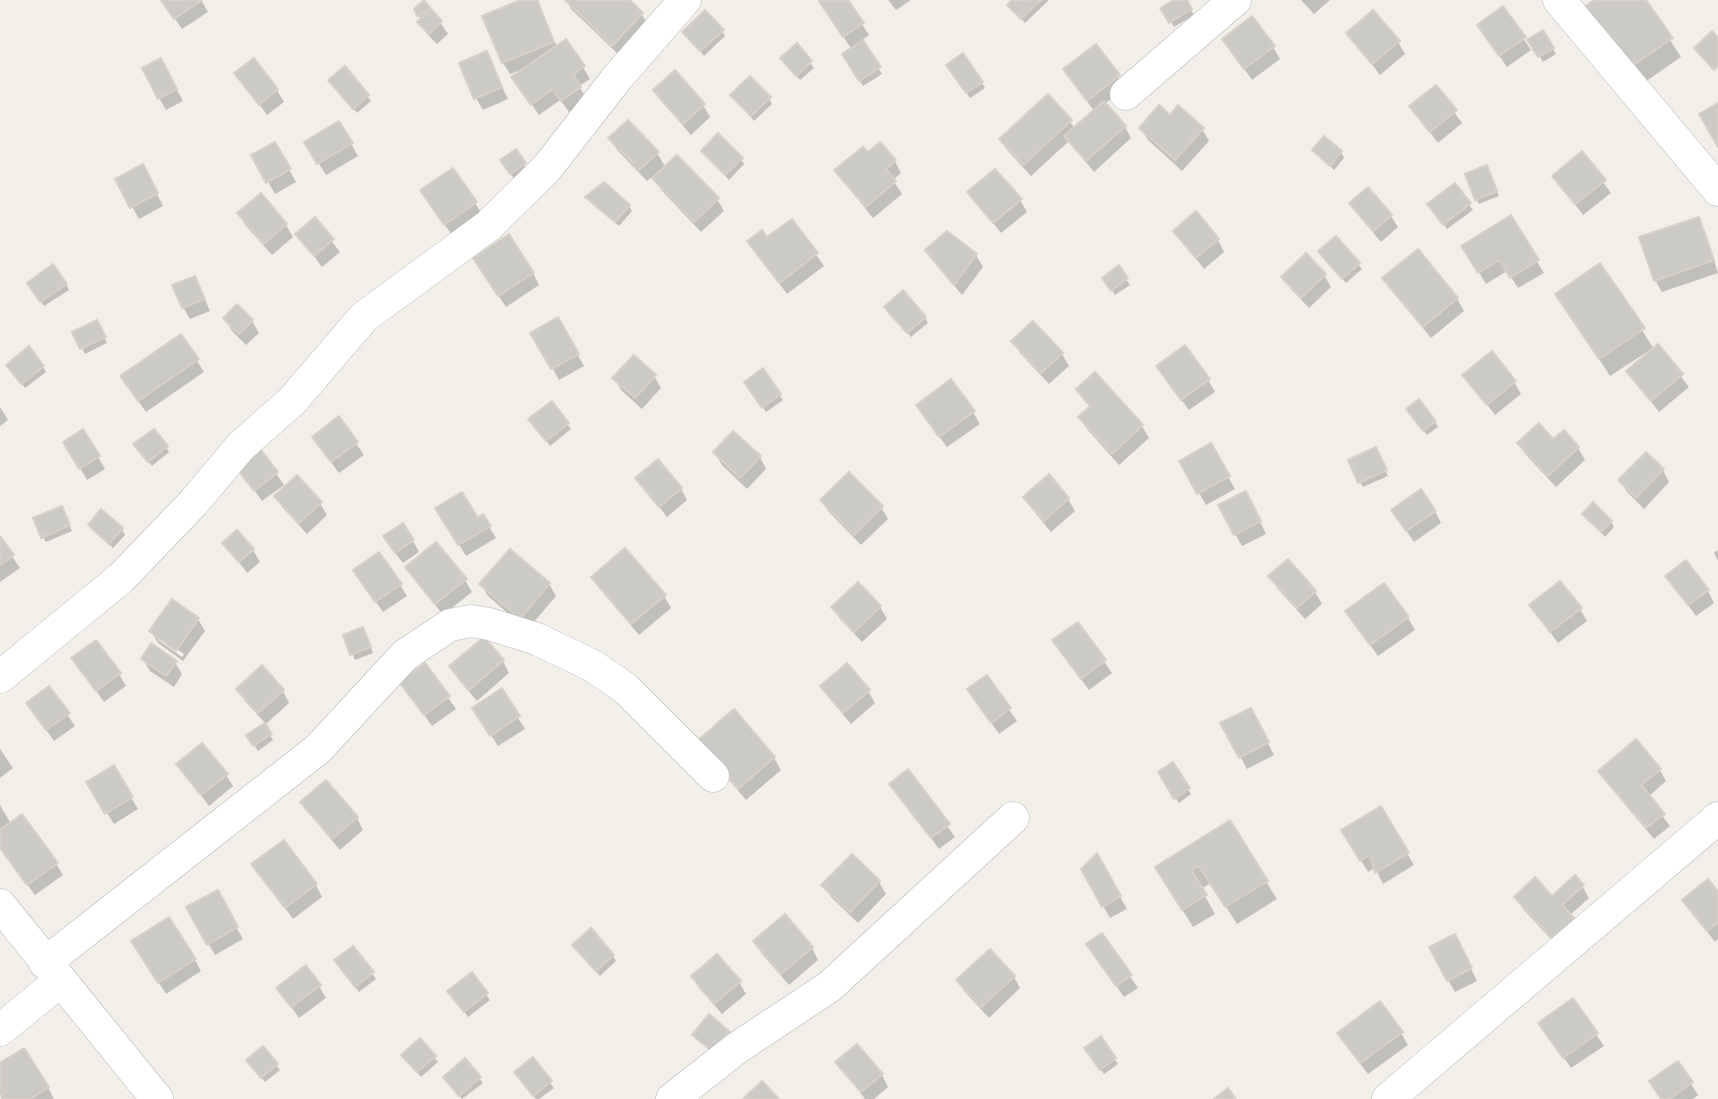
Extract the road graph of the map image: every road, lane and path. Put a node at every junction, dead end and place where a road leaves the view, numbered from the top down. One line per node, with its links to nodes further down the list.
1 (685, 0): 6 (street)
2 (1234, 0): 4 (street)
3 (1559, 0): 5 (street)
4 (1126, 94)
5 (1718, 190)
6 (0, 677)
7 (713, 776): 11 (street)
8 (1013, 818): 14 (street)
9 (1718, 818): 15 (street)
10 (0, 905): 11 (street)
11 (52, 972): 12 (street); 13 (street)
12 (0, 1030)
13 (156, 1099)
14 (672, 1099)
15 (1388, 1099)

